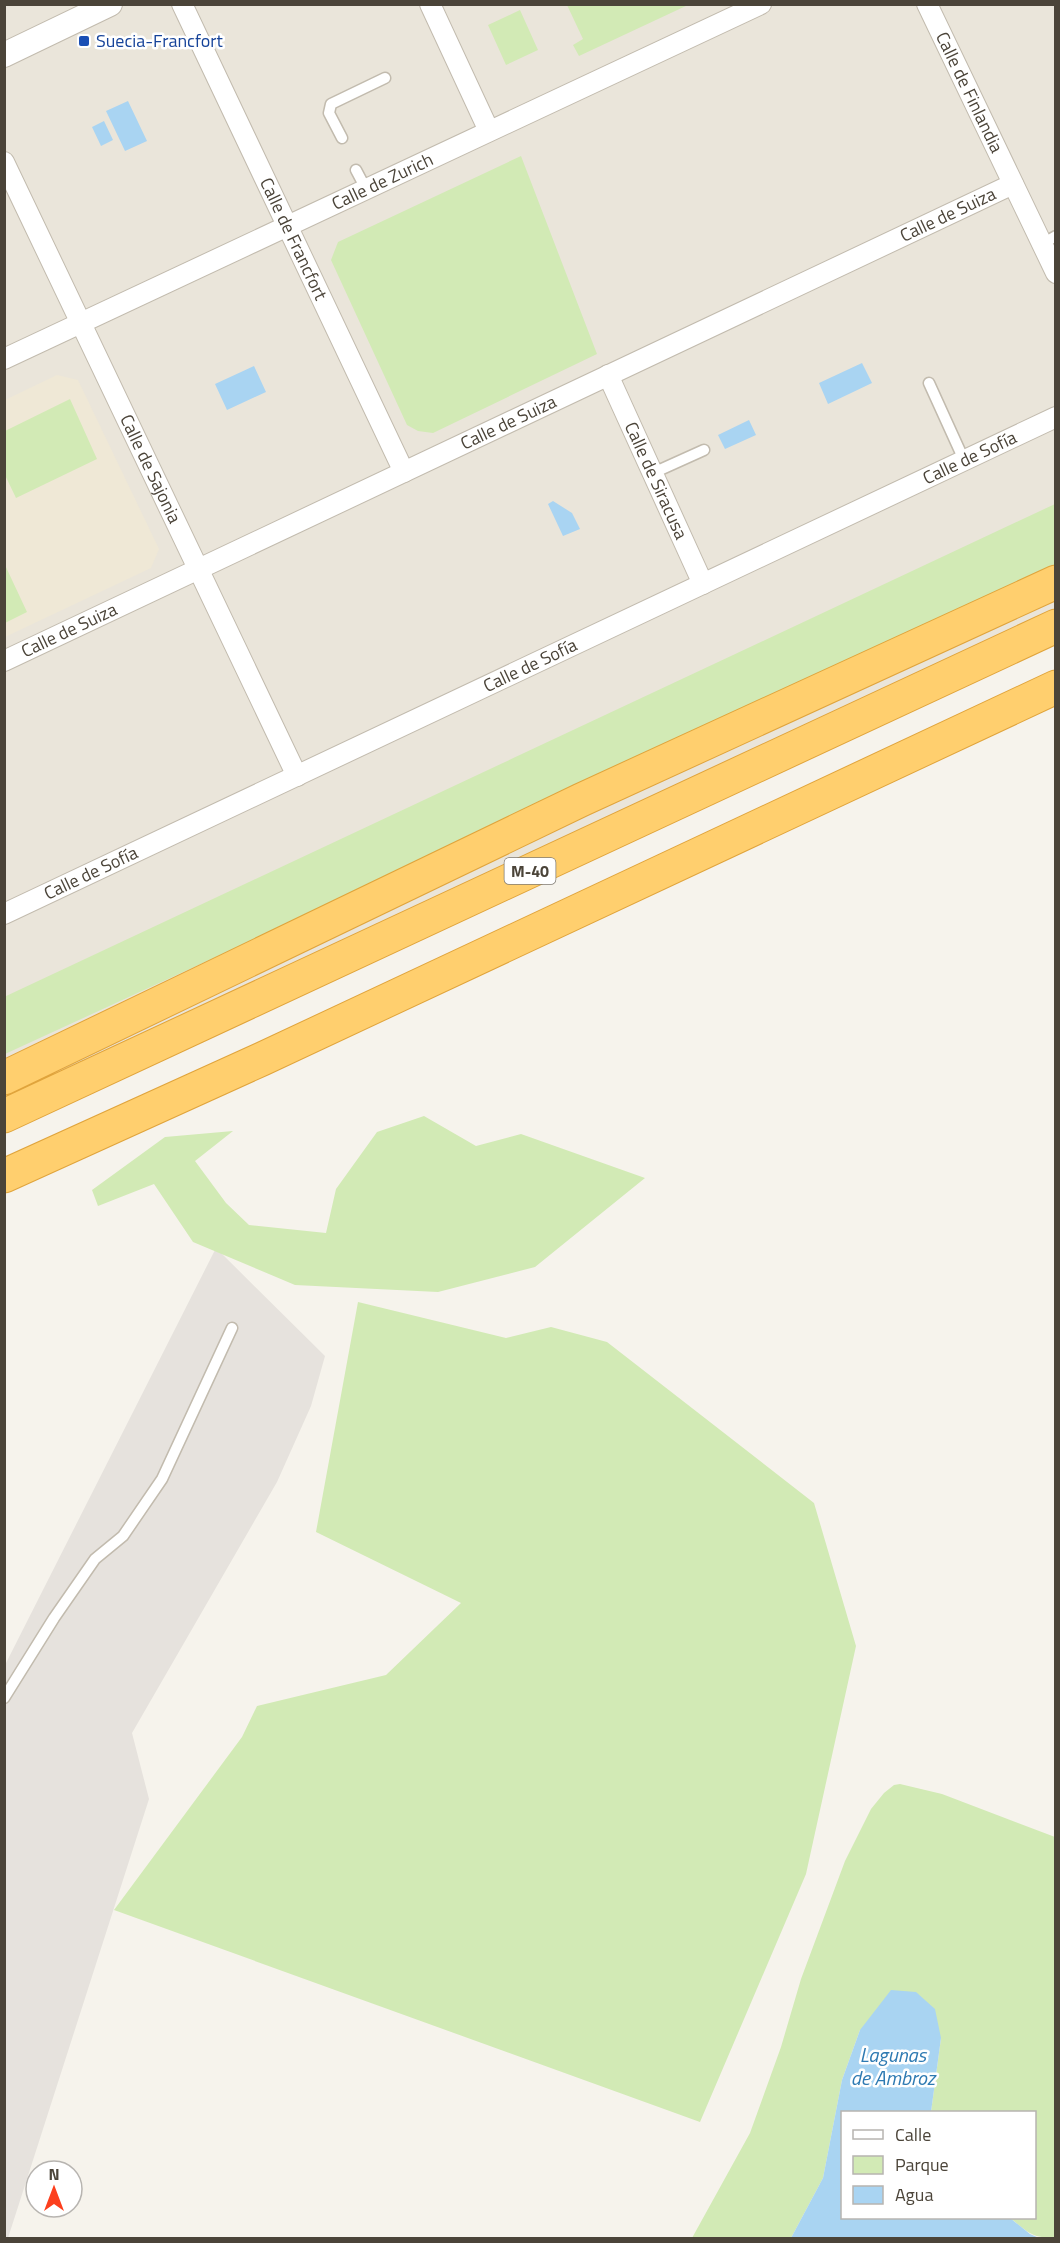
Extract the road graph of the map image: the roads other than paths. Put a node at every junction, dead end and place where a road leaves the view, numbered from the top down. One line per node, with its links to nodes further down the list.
1 (110, 4): 6 (street)
2 (182, 4): 14 (street, Calle de Francfort)
3 (430, 4): 8 (street)
4 (761, 4): 8 (street, Calle de Zurich)
5 (929, 6): 12 (street, Calle de Finlandia)
6 (4, 55)
7 (385, 78): 9 (lane)
8 (489, 131): 13 (street, Calle de Zurich)
9 (342, 138)
10 (4, 162): 17 (street, Calle de Sajonia)
11 (356, 170): 13 (lane)
12 (1013, 184): 15 (street, Calle de Finlandia); 19 (street, Calle de Suiza)
13 (366, 189): 14 (street, Calle de Zurich)
14 (287, 226): 17 (street, Calle de Zurich); 24 (street, Calle de Francfort)
15 (1049, 240): 16 (street, Calle de Finlandia)
16 (1056, 273)
17 (81, 323): 18 (street, Calle de Zurich); 26 (street, Calle de Sajonia)
18 (4, 359)
19 (608, 375): 24 (street, Calle de Suiza); 25 (street, Calle de Siracusa)
20 (929, 383): 23 (lane)
21 (1056, 417): 23 (street, Calle de Sofía)
22 (704, 450): 25 (lane)
23 (964, 460): 28 (street, Calle de Sofía)
24 (404, 472): 26 (street, Calle de Suiza)
25 (653, 473): 28 (street, Calle de Siracusa)
26 (197, 570): 30 (street, Calle de Suiza); 33 (street, Calle de Sajonia)
27 (1056, 582): 32 (highway)
28 (703, 584): 33 (street, Calle de Sofía)
29 (1056, 626): 35 (highway, M-40)
30 (4, 661)
31 (1056, 687): 36 (highway)
32 (686, 752): 35 (highway); 37 (highway)
33 (297, 776): 34 (street, Calle de Sofía)
34 (4, 914)
35 (370, 946): 38 (highway, M-40)
36 (262, 1059): 39 (highway); 40 (highway)
37 (4, 1078)
38 (4, 1116)
39 (4, 1176)
40 (4, 1201)
41 (232, 1328): 42 (lane)
42 (4, 1698)

